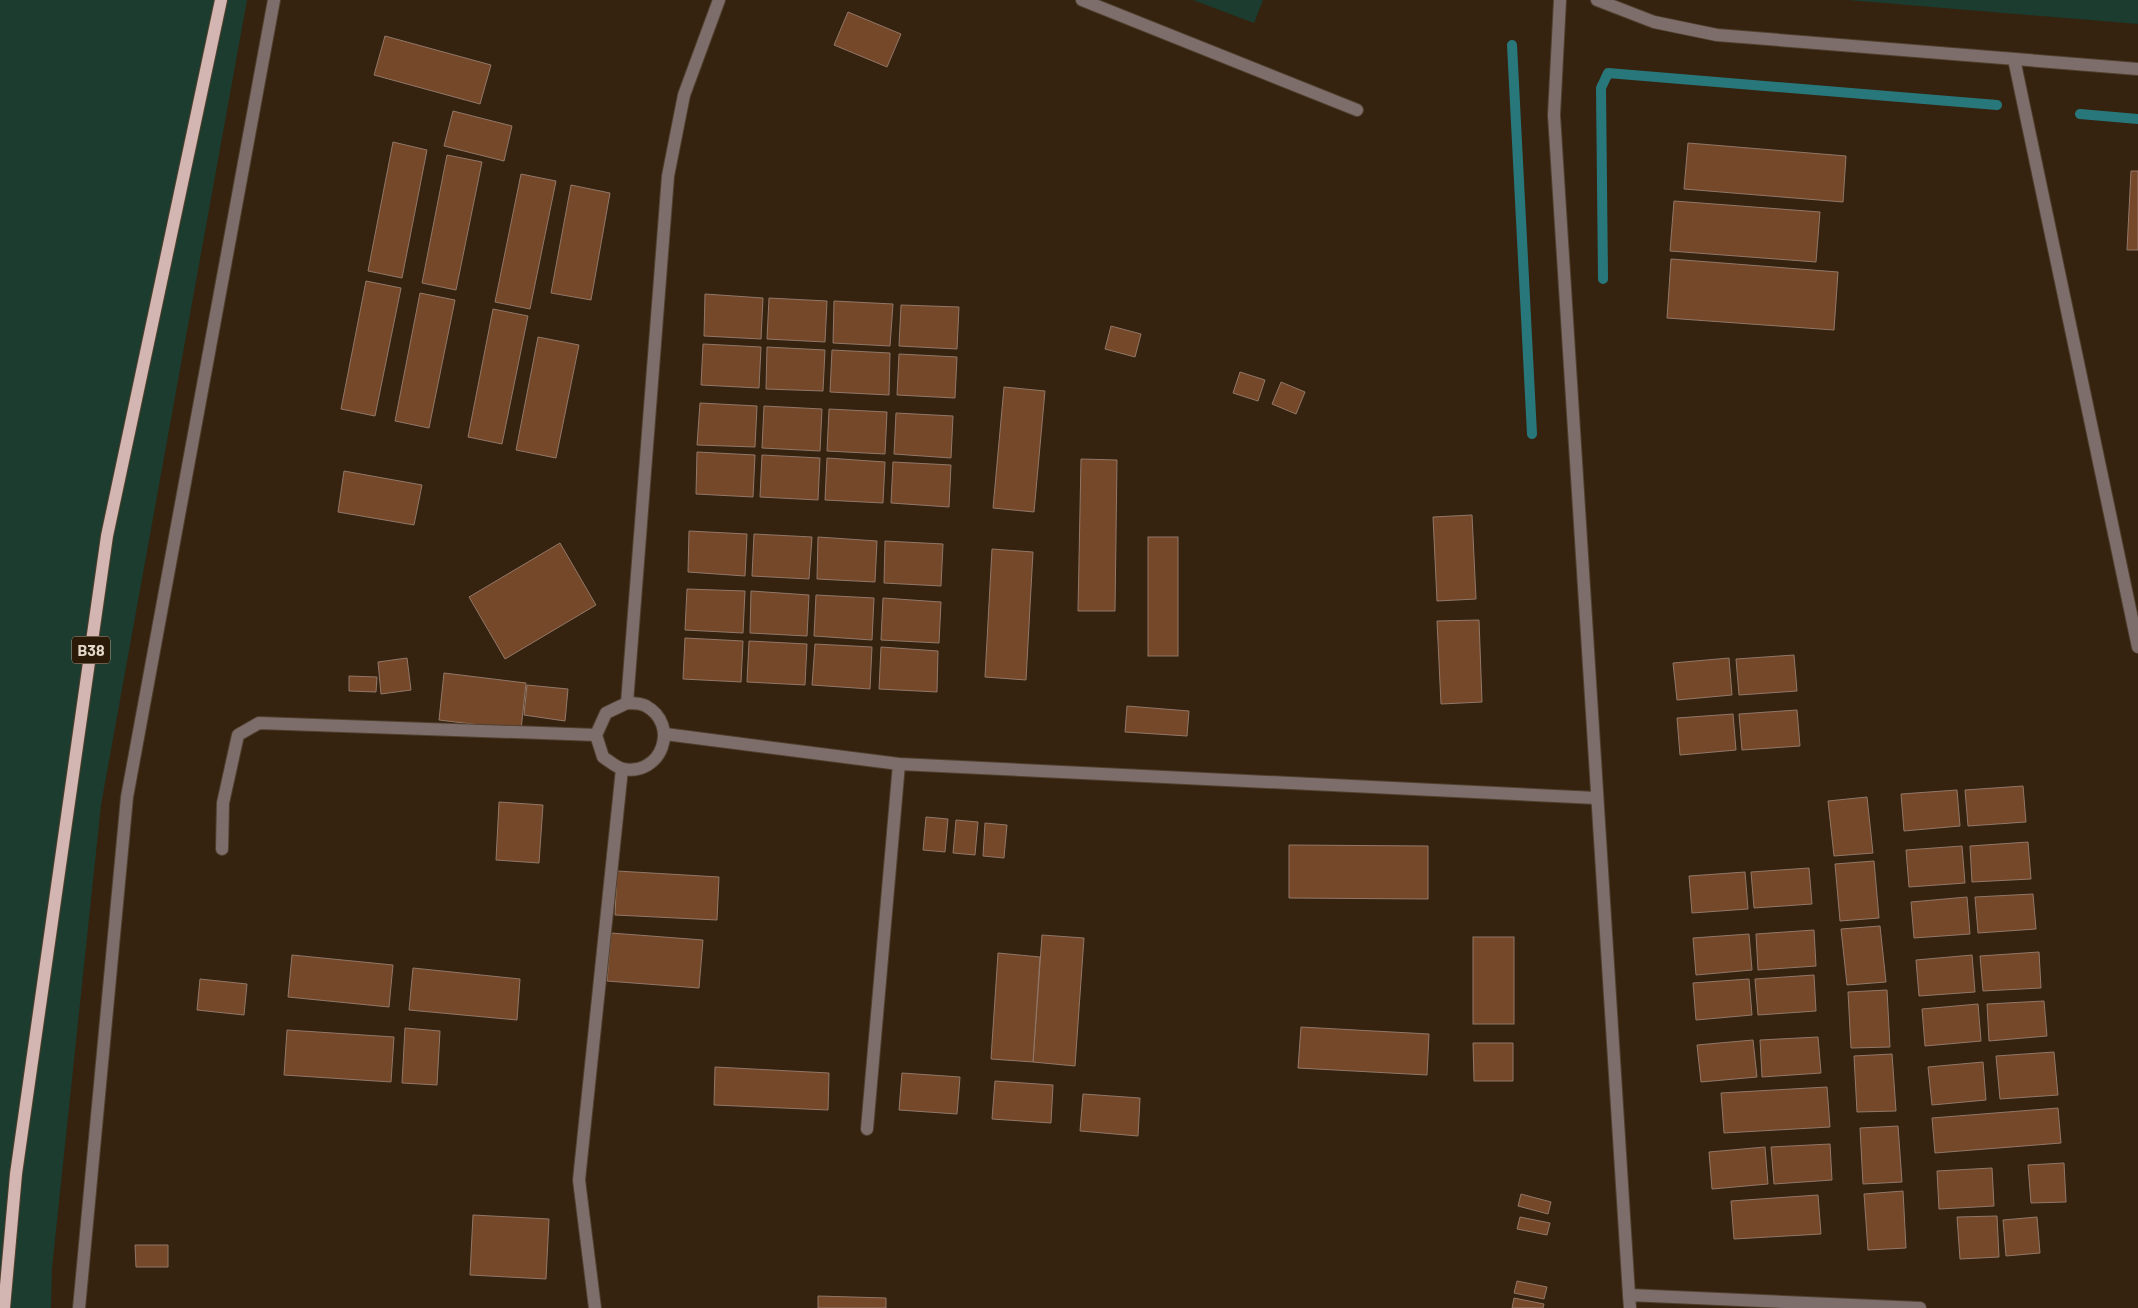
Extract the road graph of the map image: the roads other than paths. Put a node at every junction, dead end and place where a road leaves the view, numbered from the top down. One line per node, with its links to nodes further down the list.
1 (221, 0): 20 (main road, B38)
2 (274, 0): 21 (lane)
3 (719, 0): 11 (lane)
4 (1082, 0): 9 (lane)
5 (1560, 0): 16 (lane)
6 (1597, 0): 7 (lane)
7 (2014, 59): 8 (lane); 10 (lane)
8 (2138, 69)
9 (1357, 110)
10 (2138, 647)
11 (626, 703): 12 (lane); 13 (lane)
12 (665, 734): 14 (lane); 15 (lane)
13 (596, 735): 15 (lane); 17 (lane)
14 (899, 764): 16 (lane); 18 (lane)
15 (622, 770): 22 (lane)
16 (1596, 798): 19 (lane)
17 (222, 849)
18 (867, 1129)
19 (1629, 1302): 23 (lane)
20 (4, 1308)
21 (79, 1308)
22 (595, 1308)
23 (1920, 1308)

